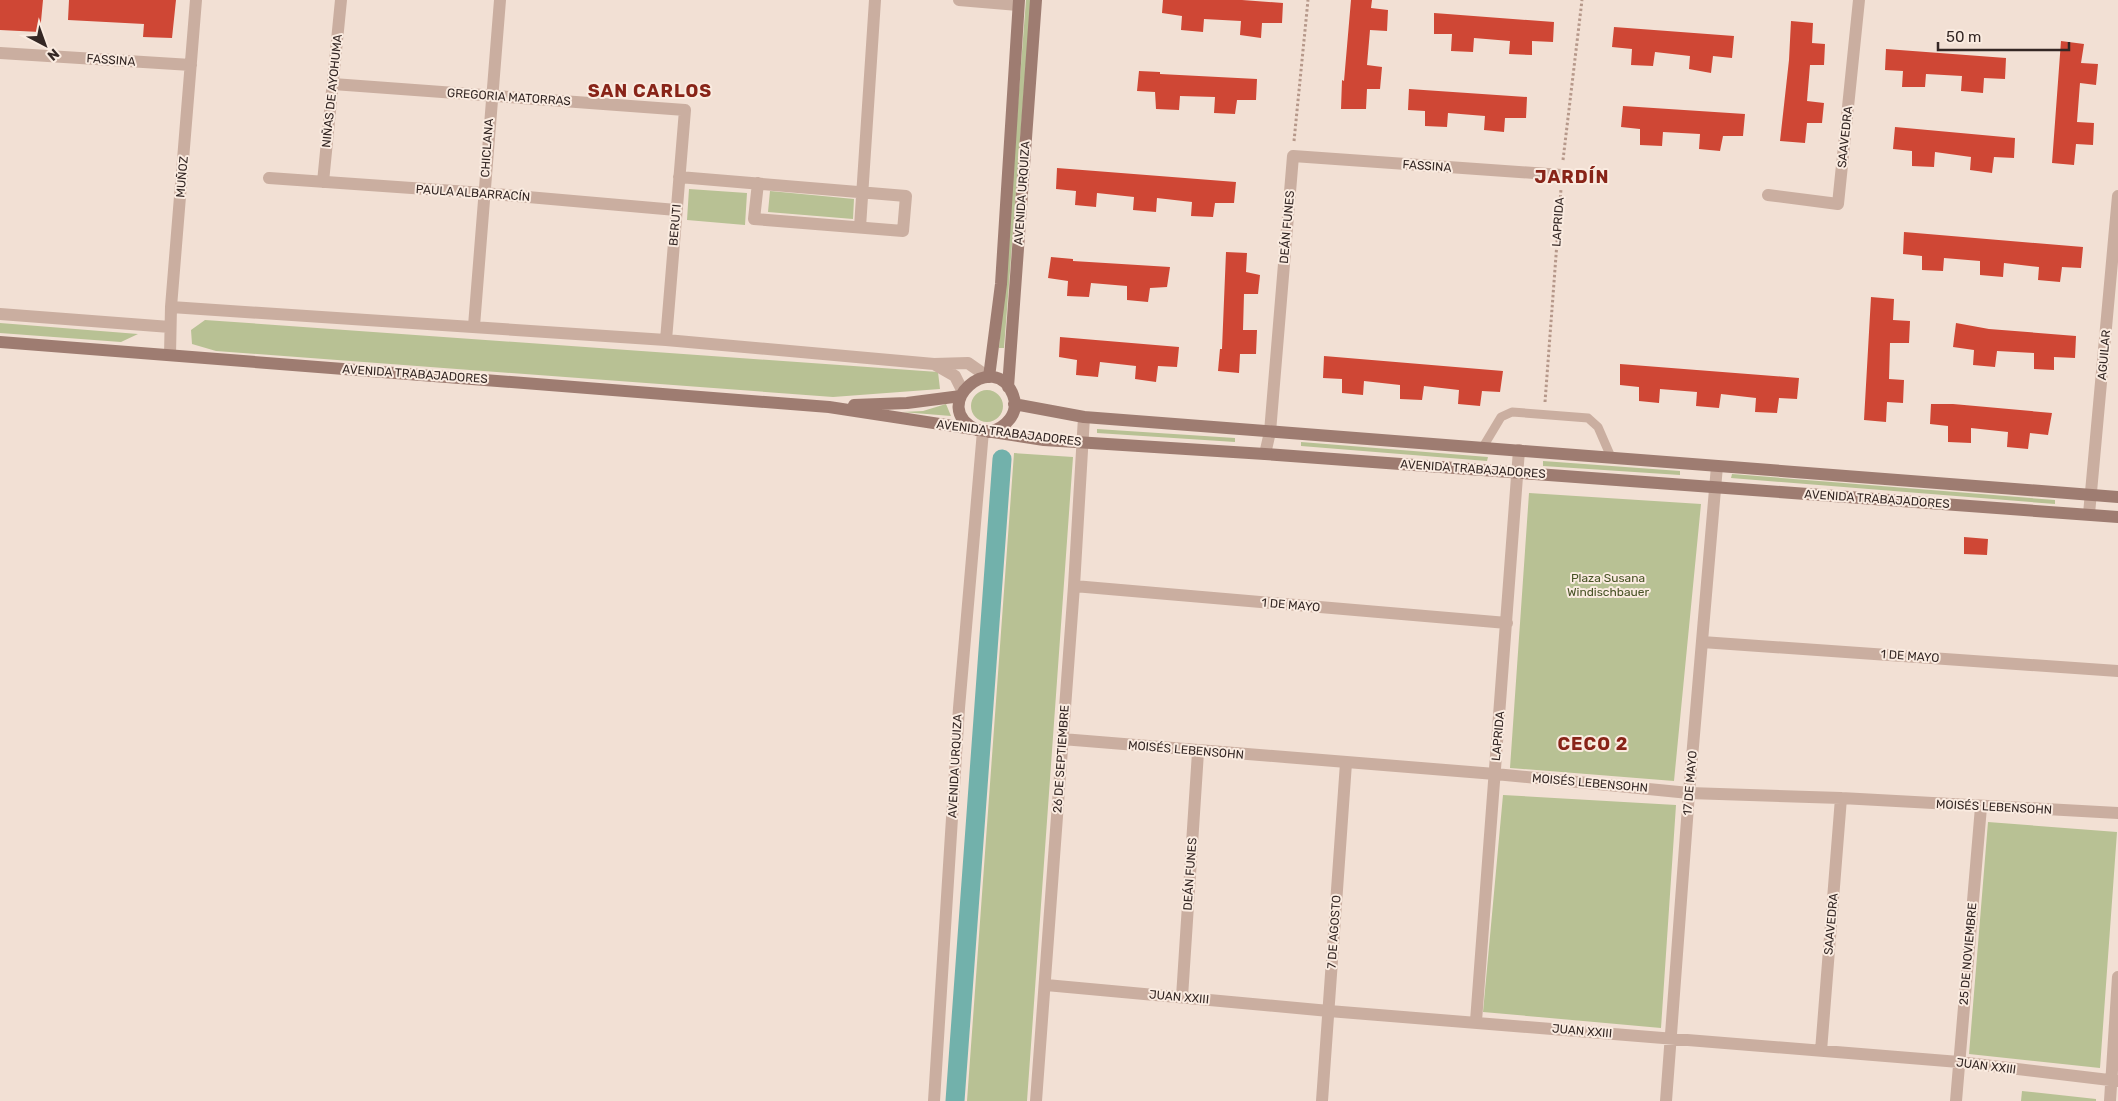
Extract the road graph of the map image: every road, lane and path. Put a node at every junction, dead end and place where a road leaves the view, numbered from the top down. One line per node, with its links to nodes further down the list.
1 (196, 0): 12 (street, MUÑOZ)
2 (341, 0): 13 (street, NIÑAS DE AYOHUMA)
3 (500, 0): 14 (street, CHICLANA)
4 (875, 0): 22 (street)
5 (959, 0): 10 (street)
6 (1036, 0): 38 (main road, AVENIDA URQUIZA)
7 (1308, 0): 16 (path)
8 (1582, 0): 17 (path, LAPRIDA)
9 (1860, 0): 24 (street, SAAVEDRA)
10 (1019, 2): 37 (main road, AVENIDA URQUIZA)
11 (0, 52): 12 (street, FASSINA)
12 (191, 65): 29 (street, MUÑOZ)
13 (333, 84): 14 (street, GREGORIA MATORRAS); 20 (street, NIÑAS DE AYOHUMA)
14 (491, 95): 15 (street, GREGORIA MATORRAS); 23 (street, CHICLANA)
15 (685, 110): 18 (street, BERUTI)
16 (1292, 156): 17 (street, FASSINA); 45 (street, DEÁN FUNES)
17 (1562, 175): 42 (path, LAPRIDA)
18 (679, 177): 21 (street); 26 (street, BERUTI)
19 (269, 178): 20 (street, PAULA ALBARRACÍN)
20 (323, 182): 23 (street, PAULA ALBARRACÍN)
21 (758, 183): 22 (street); 28 (street)
22 (862, 192): 28 (street); 28 (street)
23 (483, 193): 26 (street, PAULA ALBARRACÍN); 31 (street, CHICLANA)
24 (1768, 196)
25 (2118, 196): 27 (street, AGUILAR)
26 (676, 210): 33 (street, BERUTI)
27 (2117, 211): 54 (street, AGUILAR)
28 (860, 227)
29 (171, 308): 31 (street); 32 (street, MUÑOZ)
30 (0, 314): 32 (street)
31 (474, 326): 33 (street)
32 (170, 327): 35 (street, MUÑOZ)
33 (666, 340): 36 (street)
34 (0, 342): 35 (main road, AVENIDA TRABAJADORES)
35 (170, 355): 41 (main road, AVENIDA TRABAJADORES)
36 (934, 364): 37 (street); 39 (street)
37 (989, 377): 38 (main road); 39 (main road)
38 (1008, 387): 40 (main road)
39 (962, 394): 41 (main road, AVENIDA TRABAJADORES); 44 (main road)
40 (1014, 404): 43 (main road, AVENIDA TRABAJADORES); 44 (main road)
41 (829, 407): 44 (main road, AVENIDA TRABAJADORES)
42 (1544, 415): 47 (lane); 50 (lane)
43 (1084, 417): 45 (main road, AVENIDA TRABAJADORES); 46 (street, 26 DE SEPTIEMBRE)
44 (984, 431): 46 (main road, AVENIDA TRABAJADORES); 79 (street, AVENIDA URQUIZA)
45 (1270, 432): 47 (main road, AVENIDA TRABAJADORES); 49 (street, DEÁN FUNES)
46 (1083, 442): 49 (main road, AVENIDA TRABAJADORES); 58 (street, 26 DE SEPTIEMBRE)
47 (1483, 447): 48 (main road, AVENIDA TRABAJADORES)
48 (1519, 450): 50 (main road, AVENIDA TRABAJADORES); 52 (street, LAPRIDA)
49 (1264, 454): 52 (main road, AVENIDA TRABAJADORES)
50 (1611, 457): 51 (main road, AVENIDA TRABAJADORES)
51 (1718, 466): 53 (street, 17 DE MAYO); 54 (main road, AVENIDA TRABAJADORES)
52 (1518, 472): 53 (main road, AVENIDA TRABAJADORES); 59 (street, LAPRIDA)
53 (1715, 487): 56 (main road, AVENIDA TRABAJADORES); 60 (street, 17 DE MAYO)
54 (2091, 495): 55 (main road, AVENIDA TRABAJADORES); 56 (street, AGUILAR)
55 (2118, 497)
56 (2089, 514): 57 (main road, AVENIDA TRABAJADORES)
57 (2118, 517)
58 (1074, 586): 59 (street, 1 DE MAYO); 62 (street, 26 DE SEPTIEMBRE)
59 (1507, 623): 65 (street, LAPRIDA)
60 (1702, 642): 61 (street, 1 DE MAYO); 66 (street, 17 DE MAYO)
61 (2118, 671)
62 (1062, 739): 63 (street, MOISÉS LEBENSOHN); 71 (street, 26 DE SEPTIEMBRE)
63 (1198, 752): 64 (street, MOISÉS LEBENSOHN); 72 (street, DEÁN FUNES)
64 (1346, 763): 65 (street, MOISÉS LEBENSOHN); 73 (street, 7 DE AGOSTO)
65 (1495, 774): 66 (street, MOISÉS LEBENSOHN); 74 (street, LAPRIDA)
66 (1689, 793): 67 (street, MOISÉS LEBENSOHN); 75 (street, 17 DE MAYO)
67 (1841, 798): 68 (street, MOISÉS LEBENSOHN); 76 (street, SAAVEDRA)
68 (1981, 807): 69 (street, MOISÉS LEBENSOHN); 77 (street, 25 DE NOVIEMBRE)
69 (2118, 813)
70 (2118, 977): 78 (street)
71 (1046, 985): 72 (street, JUAN XXIII); 80 (street, 26 DE SEPTIEMBRE)
72 (1182, 997): 73 (street, JUAN XXIII)
73 (1328, 1011): 74 (street, JUAN XXIII); 81 (street, 7 DE AGOSTO)
74 (1476, 1021): 75 (street, JUAN XXIII)
75 (1672, 1039): 76 (street, JUAN XXIII); 82 (street, 17 DE MAYO)
76 (1821, 1051): 77 (street, JUAN XXIII)
77 (1959, 1062): 78 (street, JUAN XXIII); 83 (street, 25 DE NOVIEMBRE)
78 (2115, 1080): 84 (street)
79 (934, 1101)
80 (1036, 1101)
81 (1322, 1101)
82 (1666, 1101)
83 (1956, 1101)
84 (2110, 1101)

